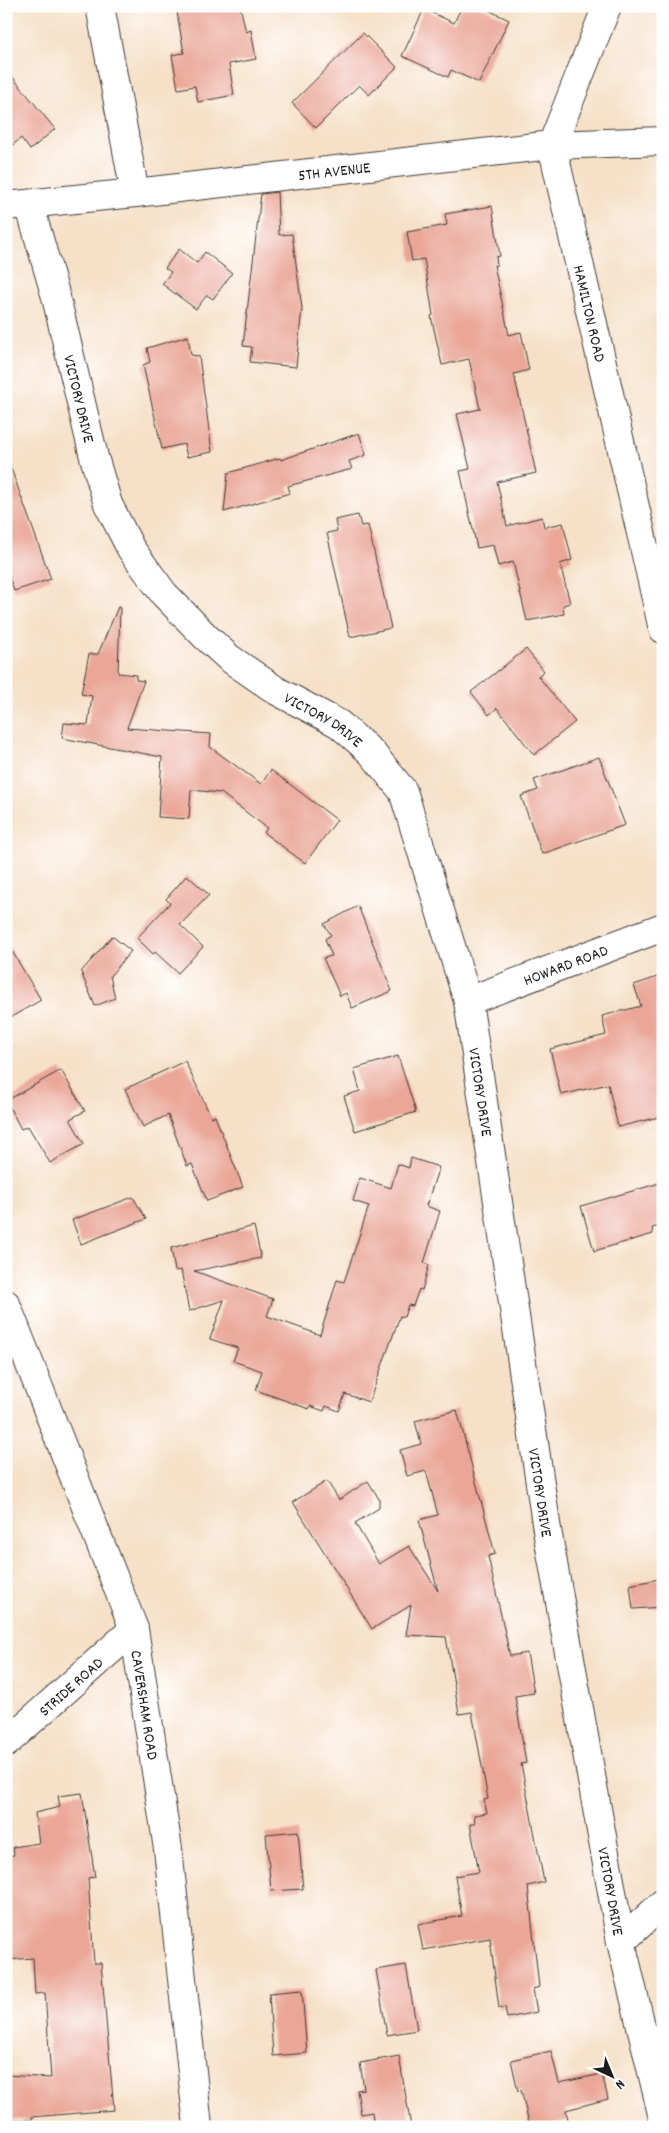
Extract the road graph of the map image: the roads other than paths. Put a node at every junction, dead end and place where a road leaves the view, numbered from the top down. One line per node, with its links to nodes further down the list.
1 (100, 6): 5 (street)
2 (607, 6): 4 (street)
3 (663, 141): 4 (street, 5TH AVENUE)
4 (552, 145): 5 (street, 5TH AVENUE); 7 (street, HAMILTON ROAD)
5 (135, 194): 6 (street, 5TH AVENUE)
6 (18, 205): 9 (street, VICTORY DRIVE)
7 (663, 629)
8 (663, 927): 9 (street, HOWARD ROAD)
9 (468, 1001): 14 (street, VICTORY DRIVE)
10 (6, 1304): 11 (street, CAVERSHAM ROAD)
11 (134, 1629): 12 (street, STRIDE ROAD); 16 (street, CAVERSHAM ROAD)
12 (6, 1743)
13 (663, 1903): 14 (street)
14 (621, 1942): 15 (street, VICTORY DRIVE)
15 (663, 2118)
16 (198, 2127)

